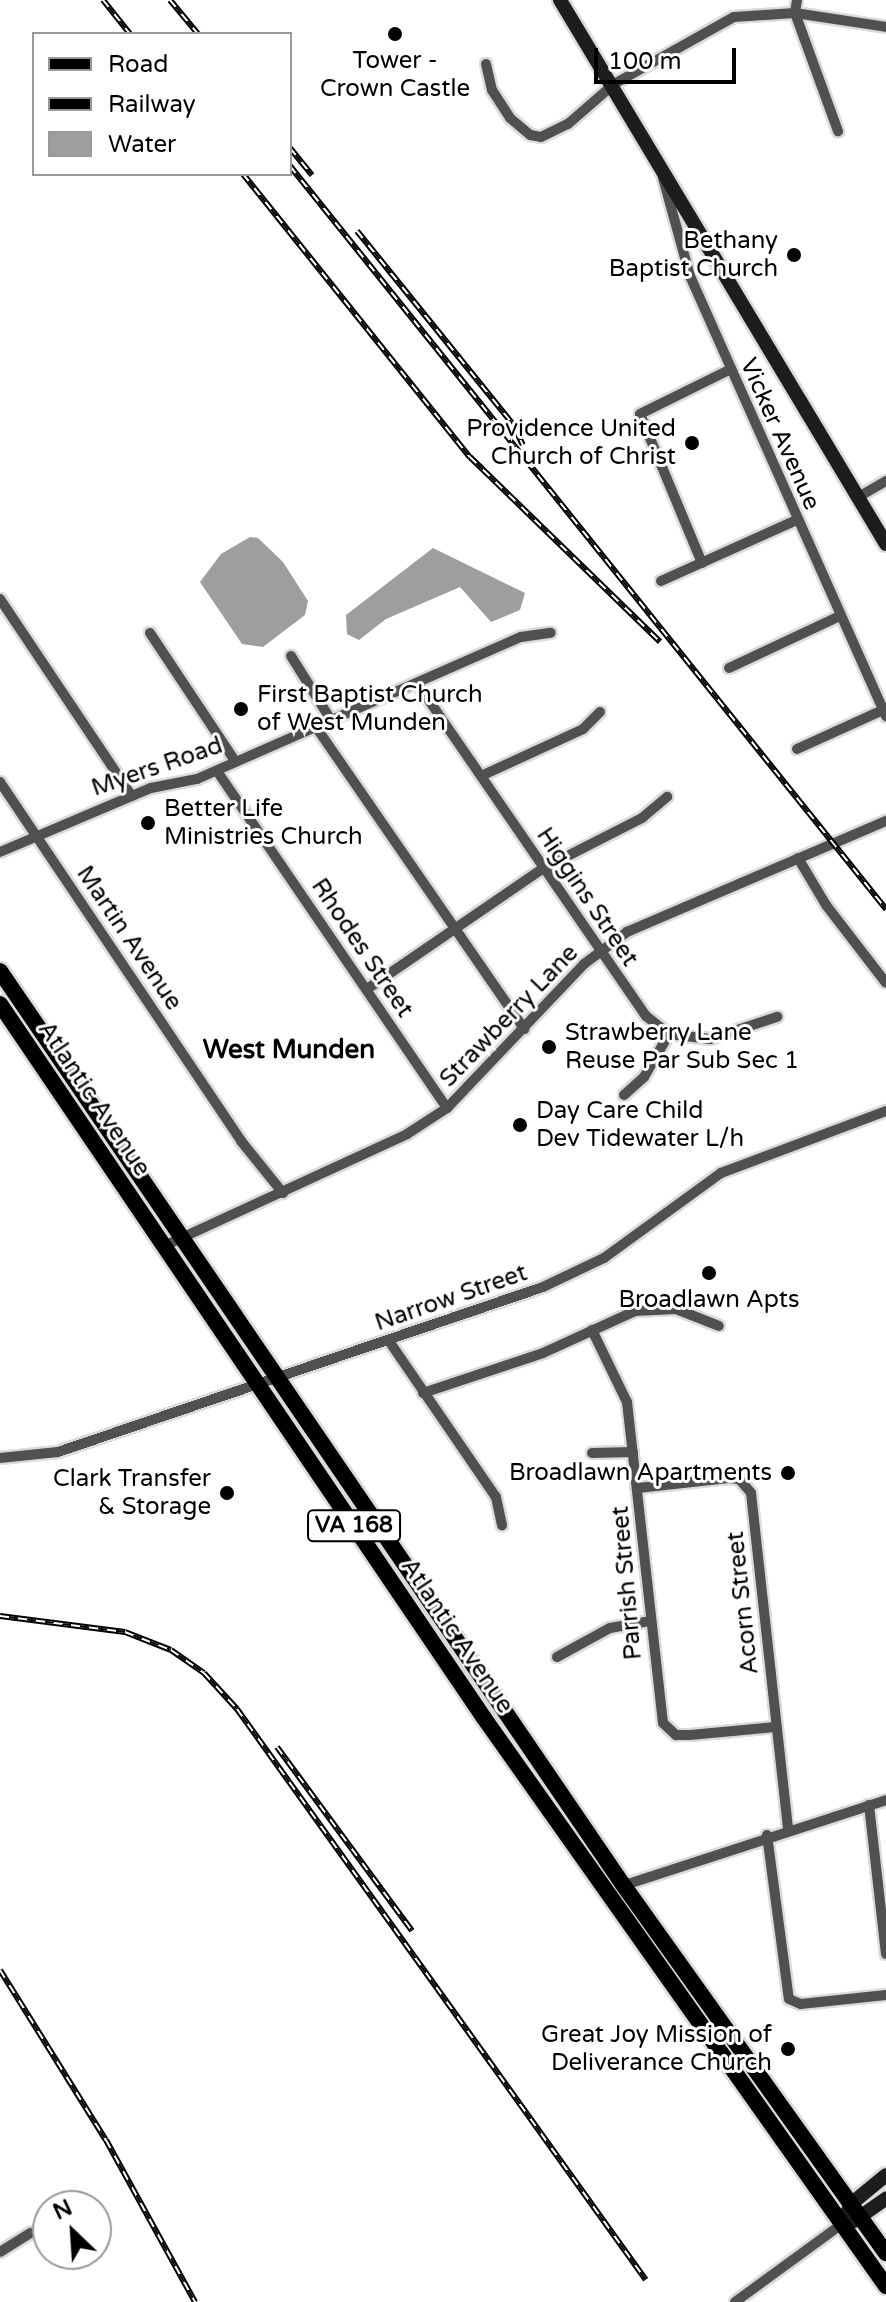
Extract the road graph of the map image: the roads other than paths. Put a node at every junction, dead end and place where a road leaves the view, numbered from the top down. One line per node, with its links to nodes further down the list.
1 (560, 0): 6 (main road)
2 (797, 0): 3 (street)
3 (795, 13): 4 (street); 6 (street); 7 (street)
4 (886, 27)
5 (486, 64): 6 (street)
6 (614, 84): 8 (main road)
7 (838, 131)
8 (658, 160): 9 (street, Vicker Avenue); 11 (main road)
9 (729, 370): 12 (street, Vicker Avenue); 14 (street)
10 (886, 481): 11 (street)
11 (860, 496): 13 (main road)
12 (797, 520): 14 (street); 17 (street, Vicker Avenue)
13 (886, 544)
14 (702, 563): 15 (street)
15 (661, 581)
16 (0, 599): 32 (street)
17 (840, 616): 21 (street); 24 (street, Vicker Avenue)
18 (150, 633): 28 (street)
19 (551, 633): 22 (street, Myers Road)
20 (291, 656): 25 (street)
21 (729, 668)
22 (417, 683): 25 (street, Myers Road); 30 (street, Higgins Street)
23 (600, 712): 30 (street)
24 (885, 713): 27 (street)
25 (331, 720): 26 (street, Myers Road)
26 (316, 727): 28 (street, Myers Road); 39 (street)
27 (797, 749)
28 (235, 761): 29 (street, Myers Road)
29 (217, 771): 32 (street, Myers Road); 43 (street, Rhodes Street)
30 (481, 776): 38 (street, Higgins Street)
31 (0, 782): 35 (street, Martin Avenue)
32 (132, 796): 35 (street, Myers Road)
33 (667, 797): 38 (street)
34 (886, 821): 37 (street, Strawberry Lane)
35 (35, 833): 36 (street, Myers Road); 51 (street, Martin Avenue)
36 (0, 852)
37 (798, 858): 40 (street, Strawberry Lane); 42 (street)
38 (542, 869): 39 (street); 40 (street, Higgins Street)
39 (454, 927): 43 (street); 46 (street)
40 (599, 950): 46 (street, Strawberry Lane); 47 (street, Higgins Street)
41 (0, 971): 52 (main road, Atlantic Avenue / VA 168)
42 (886, 983)
43 (367, 989): 49 (street, Rhodes Street)
44 (0, 1004): 53 (main road, Atlantic Avenue / VA 168)
45 (777, 1017): 47 (street)
46 (524, 1029): 49 (street, Strawberry Lane)
47 (669, 1034): 48 (street)
48 (624, 1095)
49 (447, 1108): 51 (street, Strawberry Lane)
50 (886, 1111): 56 (street, Narrow Street)
51 (283, 1193): 52 (street, Strawberry Lane)
52 (183, 1238): 53 (street, Strawberry Lane); 57 (main road, Atlantic Avenue / VA 168)
53 (164, 1246): 58 (main road, Atlantic Avenue / VA 168)
54 (719, 1326): 55 (street)
55 (592, 1330): 59 (street); 60 (street, Parrish Street)
56 (389, 1341): 57 (street, Narrow Street); 59 (street)
57 (276, 1378): 58 (street, Narrow Street); 72 (main road, Atlantic Avenue / VA 168)
58 (258, 1384): 62 (street, Narrow Street); 73 (main road, Atlantic Avenue / VA 168)
59 (423, 1393): 64 (street)
60 (633, 1452): 61 (street); 63 (street, Parrish Street)
61 (592, 1453)
62 (0, 1458)
63 (638, 1488): 65 (street, Parrish Street); 67 (street, Acorn Street)
64 (502, 1525)
65 (649, 1621): 66 (street); 67 (street, Parrish Street)
66 (557, 1657)
67 (776, 1727): 70 (street, Acorn Street)
68 (886, 1800): 69 (street)
69 (869, 1805): 70 (street); 74 (street)
70 (788, 1829): 71 (street)
71 (767, 1835): 72 (street); 75 (street)
72 (624, 1886): 73 (street); 78 (main road, Atlantic Avenue / VA 168)
73 (606, 1891): 80 (main road, Atlantic Avenue / VA 168)
74 (886, 1954)
75 (886, 1995)
76 (886, 2175): 78 (main road)
77 (886, 2199): 79 (main road)
78 (851, 2204): 79 (main road, Atlantic Avenue / VA 168); 80 (main road)
79 (862, 2220): 80 (main road); 83 (main road, Atlantic Avenue / VA 168)
80 (842, 2224): 84 (main road, Atlantic Avenue / VA 168); 85 (street)
81 (30, 2233): 82 (street)
82 (0, 2252)
83 (886, 2253)
84 (886, 2286)
85 (735, 2302)

